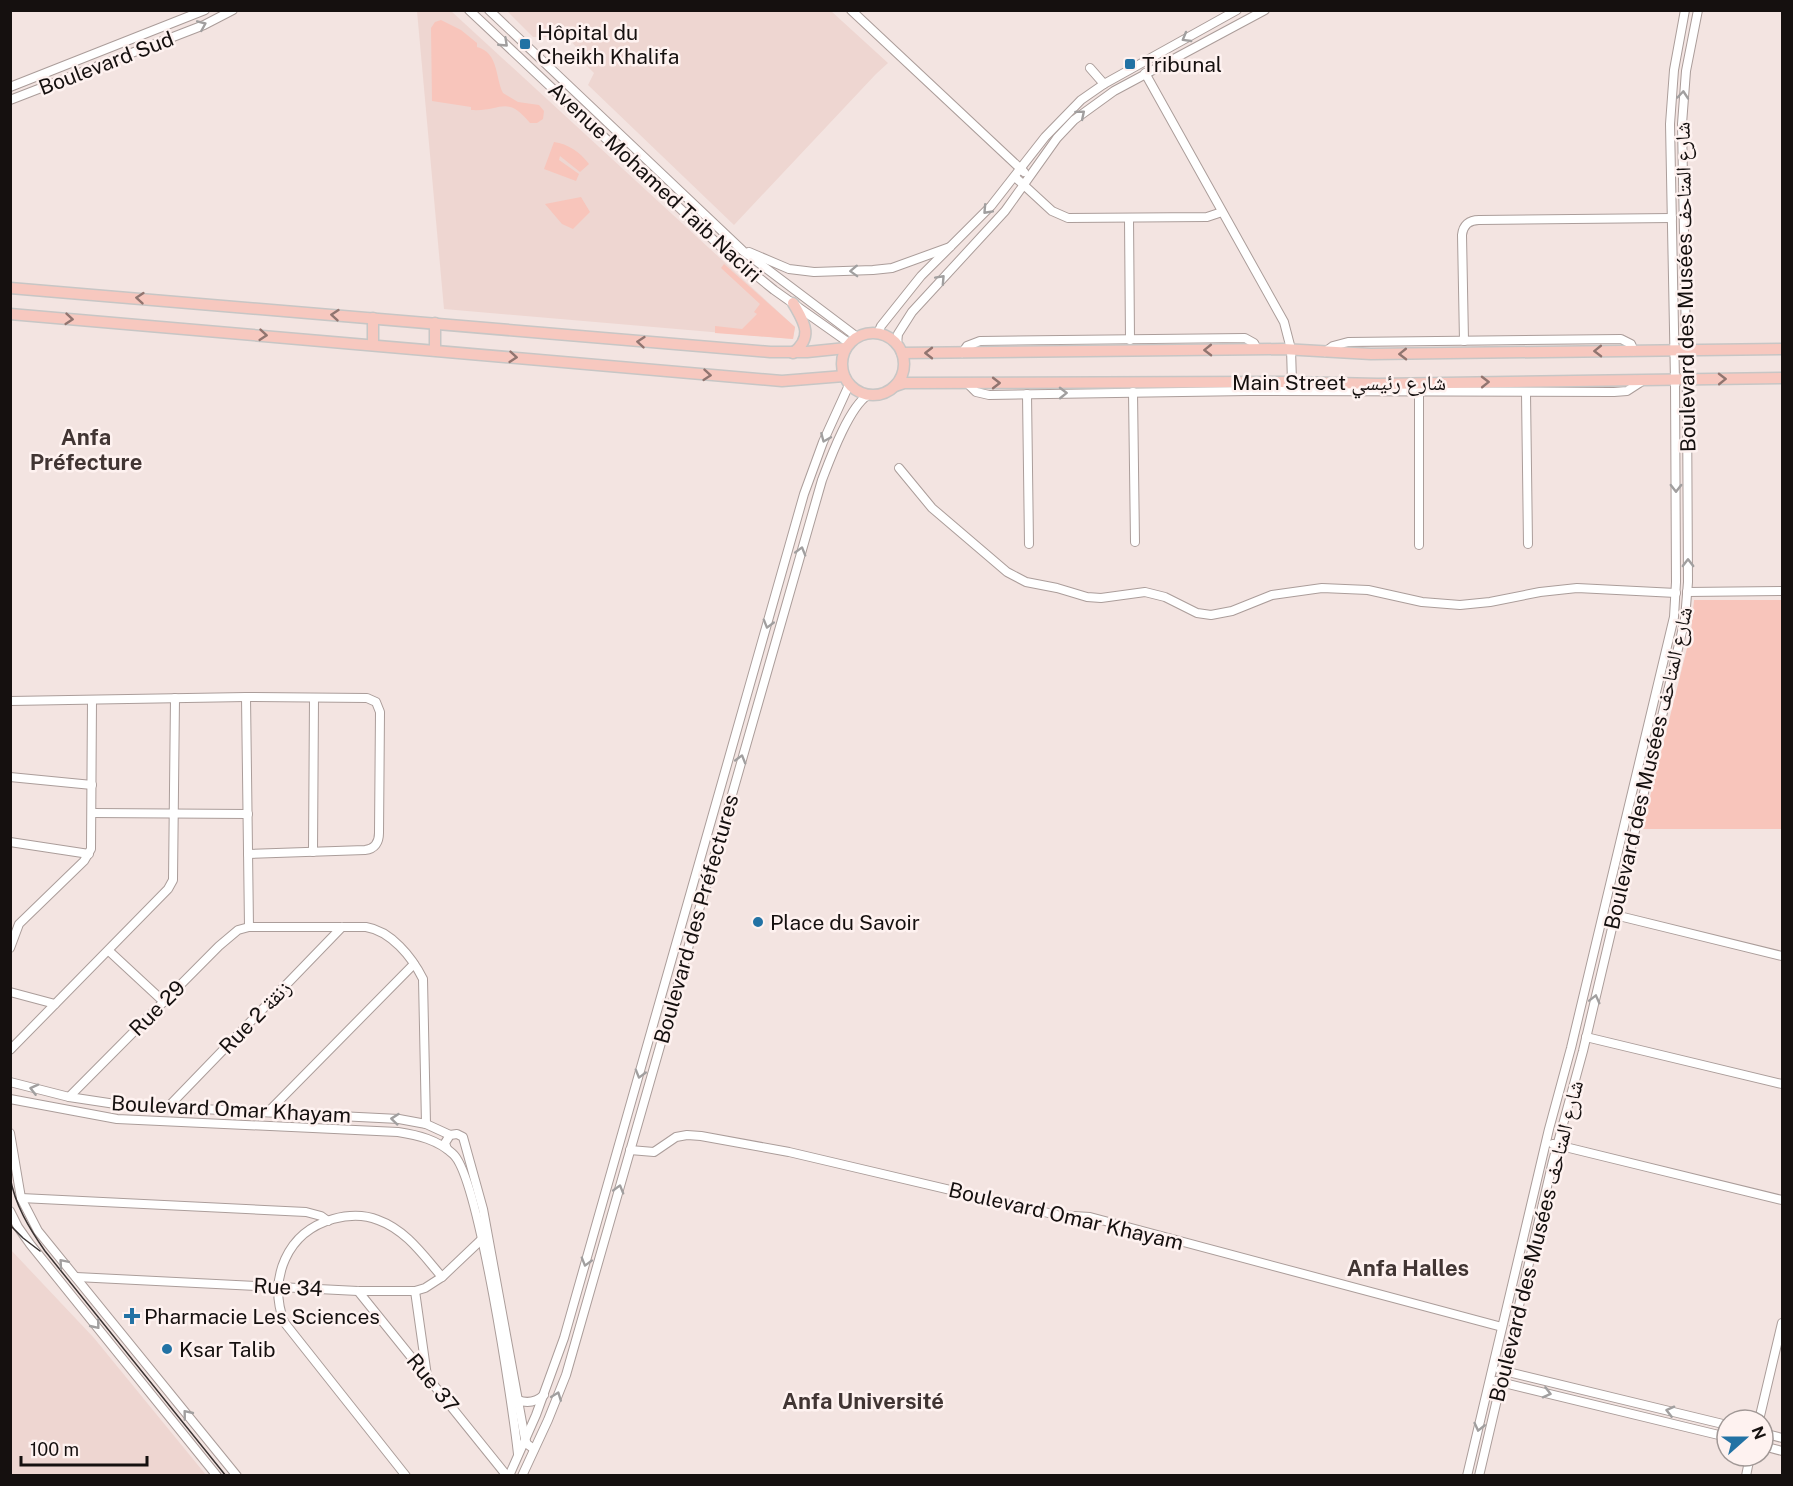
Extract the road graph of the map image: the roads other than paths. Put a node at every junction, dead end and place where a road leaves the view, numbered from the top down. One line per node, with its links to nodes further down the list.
1 (179, 10): 11 (street)
2 (205, 10): 11 (street, Boulevard Sud)
3 (233, 10): 16 (street, Boulevard Sud, one-way to 3)
4 (469, 10): 26 (street, Avenue Mohamed Taib Naciri, one-way to 26)
5 (489, 10): 24 (street, Avenue Mohamed Taib Naciri)
6 (851, 10): 17 (street)
7 (1237, 10): 14 (street, one-way to 14)
8 (1265, 10): 13 (street)
9 (1685, 10): 22 (street, Boulevard des Musées شارع المتاحف)
10 (1698, 10): 40 (street, Boulevard des Musées شارع المتاحف, one-way to 10)
11 (184, 20): 15 (street, Boulevard Sud)
12 (1090, 68): 14 (street)
13 (1145, 73): 18 (street, one-way to 13); 20 (street)
14 (1104, 84): 17 (street)
15 (10, 87)
16 (10, 100)
17 (1018, 173): 18 (street); 19 (street); 23 (street, one-way to 23)
18 (1030, 177): 19 (street)
19 (1025, 185): 21 (street); 35 (street, one-way to 19)
20 (1222, 212): 21 (street); 37 (street)
21 (1129, 218): 31 (street)
22 (1672, 218): 32 (street); 40 (street, Boulevard des Musées شارع المتاحف)
23 (950, 247): 24 (street, one-way to 24); 30 (street)
24 (743, 250): 33 (street, Avenue Mohamed Taib Naciri)
25 (10, 288): 28 (main road, one-way to 25)
26 (793, 303): 33 (street, Avenue Mohamed Taib Naciri); 43 (main road)
27 (10, 314): 34 (main road, one-way to 34)
28 (373, 318): 29 (main road); 34 (main road)
29 (435, 323): 39 (main road); 43 (main road, one-way to 29)
30 (878, 333): 33 (main road); 35 (main road)
31 (1130, 340): 36 (street); 44 (street)
32 (1464, 341): 41 (street); 42 (street)
33 (851, 343): 43 (main road); 46 (main road)
34 (373, 344): 39 (main road)
35 (899, 349): 44 (main road, Main Street شارع رئيسي, one-way to 35); 51 (main road)
36 (1257, 349): 37 (main road, Main Street شارع رئيسي); 44 (main road, Main Street شارع رئيسي, one-way to 44)
37 (1292, 349): 42 (main road, Main Street شارع رئيسي); 49 (street)
38 (1782, 349): 40 (main road, Main Street شارع رئيسي)
39 (435, 350): 46 (main road, one-way to 46)
40 (1680, 350): 41 (main road, Main Street شارع رئيسي); 48 (street, Boulevard des Musées شارع المتاحف)
41 (1634, 351): 42 (main road, Main Street شارع رئيسي, one-way to 42)
42 (1325, 352)
43 (793, 353)
44 (962, 353)
45 (1782, 378): 48 (main road, Main Street شارع رئيسي, one-way to 45)
46 (846, 380): 56 (main road); 79 (street, Boulevard des Préfectures, one-way to 79)
47 (1644, 380): 48 (main road, Main Street شارع رئيسي); 49 (main road, Main Street شارع رئيسي, one-way to 47); 54 (street)
48 (1681, 380): 63 (street, Boulevard des Musées شارع المتاحف, one-way to 48); 64 (street, Boulevard des Musées شارع المتاحف, one-way to 64)
49 (1292, 382): 50 (main road, Main Street شارع رئيسي, one-way to 49)
50 (967, 383): 51 (main road, Main Street شارع رئيسي); 55 (street)
51 (895, 386): 56 (main road)
52 (1133, 392): 53 (street); 55 (street, one-way to 52); 58 (street)
53 (1419, 392): 54 (street); 61 (street)
54 (1526, 393): 60 (street)
55 (1027, 394): 59 (street)
56 (867, 395): 80 (street, Boulevard des Préfectures, one-way to 56)
57 (899, 468): 64 (street)
58 (1135, 542)
59 (1029, 544)
60 (1528, 544)
61 (1419, 545)
62 (1782, 591): 63 (street)
63 (1688, 592): 81 (street, Boulevard des Musées شارع المتاحف)
64 (1676, 593): 104 (street, Boulevard des Musées شارع المتاحف)
65 (246, 697): 66 (street); 67 (street); 74 (street)
66 (175, 698): 68 (street); 73 (street)
67 (314, 698): 76 (street); 76 (street)
68 (92, 700): 69 (street); 71 (street)
69 (10, 701)
70 (10, 777): 71 (street)
71 (92, 785): 72 (street)
72 (92, 813): 73 (street); 77 (street)
73 (174, 813): 74 (street); 86 (street)
74 (248, 814): 78 (street)
75 (10, 842): 77 (street)
76 (313, 852): 78 (street)
77 (89, 854): 82 (street)
78 (248, 854): 83 (street)
79 (686, 911): 80 (street); 103 (street, Boulevard des Préfectures, one-way to 103)
80 (697, 914): 107 (street, Boulevard des Préfectures)
81 (1615, 915): 87 (street); 92 (street, Boulevard des Musées شارع المتاحف, one-way to 81)
82 (14, 926): 85 (street)
83 (249, 927): 84 (street); 90 (street, Rue 29)
84 (342, 927): 88 (street); 98 (street, Rue 2 زنقة)
85 (10, 948)
86 (109, 951): 90 (street); 91 (street)
87 (1782, 956)
88 (414, 964): 99 (street); 100 (street)
89 (10, 992): 91 (street)
90 (164, 1002): 96 (street, Rue 29)
91 (55, 1004): 93 (street)
92 (1586, 1037): 95 (street); 105 (street, Boulevard des Musées شارع المتاحف)
93 (10, 1050)
94 (10, 1082): 96 (street, Boulevard Omar Khayam, one-way to 94)
95 (1782, 1084)
96 (69, 1097): 98 (street, Boulevard Omar Khayam)
97 (10, 1099): 108 (street, Boulevard Omar Khayam)
98 (168, 1107): 99 (street, Boulevard Omar Khayam)
99 (268, 1112): 100 (street, Boulevard Omar Khayam, one-way to 99)
100 (426, 1124): 102 (street, Boulevard Omar Khayam)
101 (10, 1133): 109 (street)
102 (450, 1134): 106 (street); 108 (street)
103 (621, 1140): 107 (street, Boulevard Omar Khayam); 126 (street, Boulevard des Préfectures, one-way to 126)
104 (1545, 1143): 105 (street); 120 (street, Boulevard des Musées شارع المتاحف)
105 (1557, 1145): 110 (street); 122 (street, Boulevard des Musées شارع المتاحف)
106 (465, 1147): 108 (street); 127 (street)
107 (631, 1147): 120 (street, Boulevard Omar Khayam); 132 (street, Boulevard des Préfectures, one-way to 107)
108 (450, 1152): 113 (street, Boulevard des Préfectures)
109 (21, 1198): 112 (street); 114 (street, one-way to 109)
110 (1782, 1200)
111 (10, 1211): 135 (street, one-way to 135)
112 (328, 1221): 115 (street); 116 (street)
113 (481, 1240): 115 (street, Rue 34); 133 (street, Boulevard des Préfectures)
114 (76, 1277): 116 (street, Rue 34); 136 (street, one-way to 114)
115 (442, 1277): 118 (street, Rue 34)
116 (278, 1287): 117 (street, Rue 34); 137 (street)
117 (358, 1291): 118 (street, Rue 34); 123 (street, Rue 37)
118 (415, 1291): 123 (street)
119 (1782, 1323): 128 (street)
120 (1502, 1327): 121 (street, Boulevard des Musées شارع المتاحف)
121 (1493, 1368): 122 (street); 124 (street, Boulevard des Musées شارع المتاحف)
122 (1504, 1371): 125 (street, Boulevard des Musées شارع المتاحف); 129 (street, one-way to 122)
123 (427, 1377): 138 (street, Rue 37)
124 (1490, 1379): 125 (street); 140 (street, Boulevard des Musées شارع المتاحف, one-way to 140)
125 (1501, 1382): 130 (street, one-way to 130); 141 (street, Boulevard des Musées شارع المتاحف)
126 (544, 1395): 127 (street); 131 (street, Boulevard des Préfectures)
127 (518, 1400): 131 (street)
128 (1762, 1408)
129 (1715, 1422)
130 (1715, 1434)
131 (525, 1439): 132 (street); 133 (street, Boulevard des Préfectures)
132 (534, 1449): 134 (street, Boulevard des Préfectures)
133 (518, 1455): 134 (street); 138 (street, Boulevard des Préfectures)
134 (526, 1465): 139 (street, Boulevard des Préfectures)
135 (218, 1476)
136 (237, 1476)
137 (406, 1476)
138 (508, 1476)
139 (522, 1476)
140 (1467, 1476)
141 (1479, 1476)

